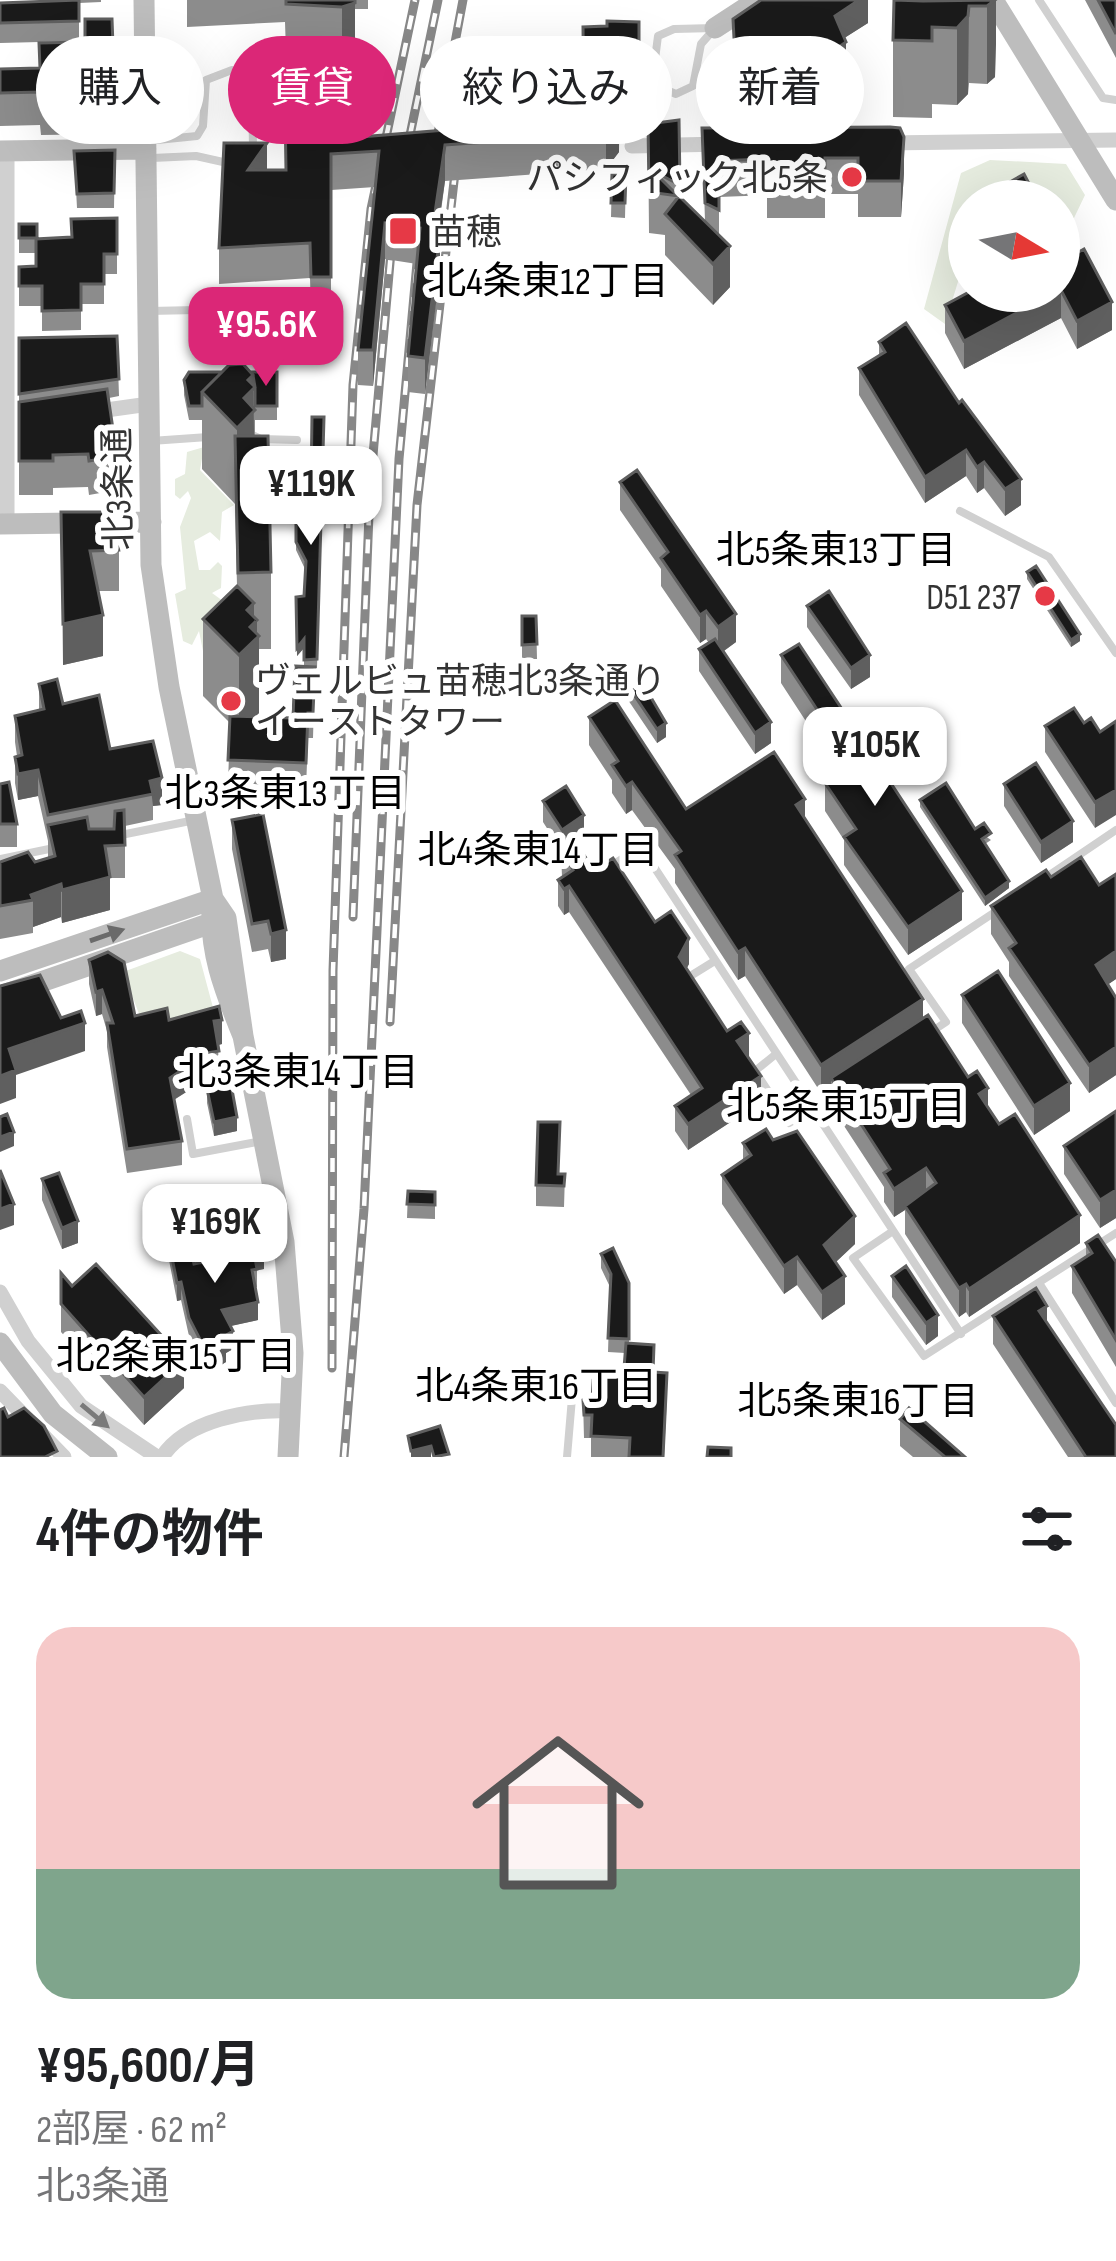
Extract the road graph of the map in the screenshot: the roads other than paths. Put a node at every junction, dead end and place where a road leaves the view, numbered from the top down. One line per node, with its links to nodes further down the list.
1 (144, 0): 12 (street, 北3条通)
2 (758, 0): 5 (street)
3 (994, 0): 7 (street)
4 (1039, 0): 6 (lane)
5 (715, 28): 5 (lane)
6 (1116, 100)
7 (1083, 140): 8 (street); 9 (street); 14 (street)
8 (1116, 140)
9 (871, 143)
10 (752, 144): 11 (street)
11 (632, 146)
12 (146, 149): 12 (lane); 13 (street); 16 (street, 北3条通)
13 (3, 151): 20 (street)
14 (1116, 200)
15 (292, 308): 16 (lane)
16 (148, 311): 17 (street, 北3条通)
17 (148, 404): 18 (street); 24 (street, 北3条通)
18 (78, 414)
19 (31, 421): 20 (street)
20 (4, 425): 27 (street)
21 (238, 432): 23 (lane)
22 (225, 433): 24 (lane)
23 (297, 440)
24 (150, 441): 26 (street, 北3条通)
25 (960, 512): 28 (lane)
26 (151, 522): 27 (street); 29 (street, 北3条通)
27 (4, 524)
28 (1116, 653)
29 (196, 820): 31 (lane); 37 (street, 北3条通)
30 (1116, 830): 35 (lane)
31 (108, 838)
32 (65, 846): 33 (lane)
33 (0, 859)
34 (594, 877): 38 (lane)
35 (1030, 888)
36 (1011, 901): 42 (lane)
37 (216, 914): 39 (street, one-way to 37); 41 (street); 47 (street, 北3条通)
38 (713, 962): 40 (lane); 43 (lane)
39 (0, 971)
40 (692, 975)
41 (0, 996)
42 (927, 1035)
43 (776, 1054): 45 (lane); 45 (lane)
44 (851, 1085): 45 (lane)
45 (812, 1110): 48 (lane)
46 (187, 1119): 47 (lane)
47 (264, 1141): 57 (street, 北3条通)
48 (892, 1231): 52 (lane); 52 (lane)
49 (1116, 1232): 50 (lane)
50 (1039, 1283): 52 (lane); 56 (lane)
51 (0, 1292): 60 (street, one-way to 60)
52 (961, 1334)
53 (0, 1343): 59 (street)
54 (0, 1391): 58 (street)
55 (572, 1398): 62 (lane)
56 (1116, 1402)
57 (290, 1411): 60 (street); 61 (street, 北3条通)
58 (64, 1457)
59 (106, 1457)
60 (159, 1457)
61 (288, 1457)
62 (567, 1457)

